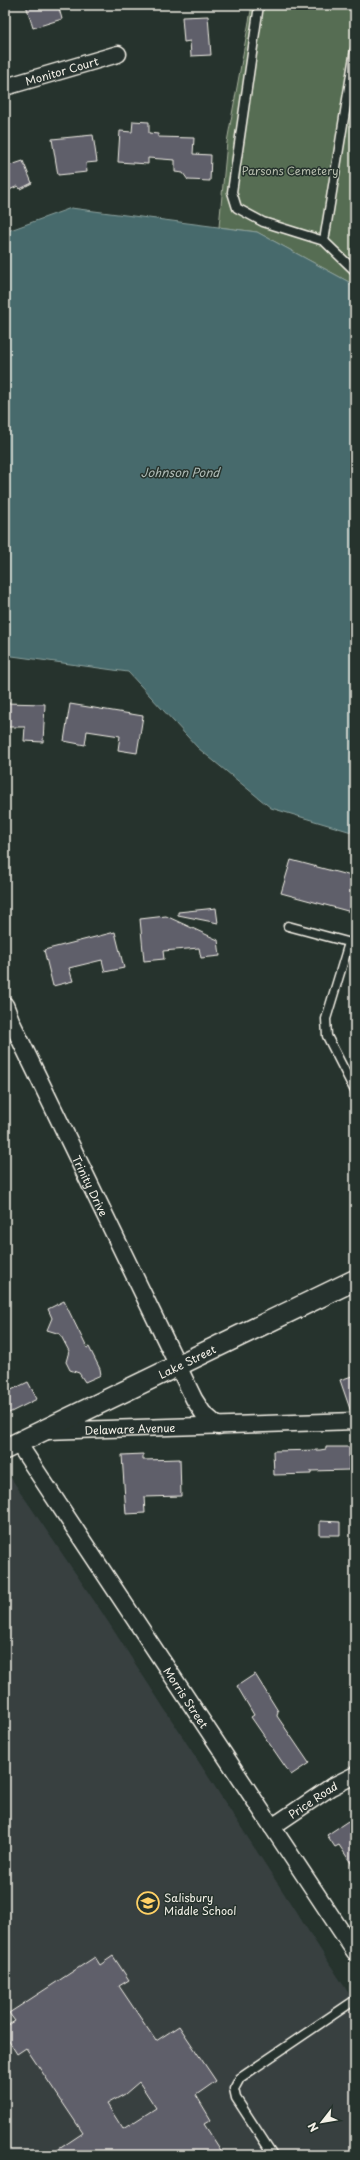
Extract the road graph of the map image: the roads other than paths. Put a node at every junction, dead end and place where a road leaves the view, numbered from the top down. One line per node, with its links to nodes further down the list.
1 (259, 5): 5 (lane)
2 (355, 50): 5 (lane)
3 (118, 54): 4 (street, Monitor Court)
4 (5, 87)
5 (324, 241): 6 (lane)
6 (355, 271)
7 (288, 926): 8 (lane)
8 (352, 944): 10 (lane)
9 (5, 1005): 12 (street, Trinity Drive)
10 (355, 1091)
11 (355, 1280): 12 (street, Lake Street)
12 (178, 1365): 14 (street); 15 (street, Lake Street)
13 (355, 1420): 14 (street, Delaware Avenue)
14 (218, 1426): 15 (street, Delaware Avenue)
15 (42, 1431): 16 (street, Lake Street)
16 (12, 1446): 18 (street, Morris Street)
17 (355, 1775): 18 (street, Price Road)
18 (272, 1828): 19 (street, Morris Street)
19 (355, 1952)
20 (355, 2000): 21 (lane)
21 (273, 2155)

